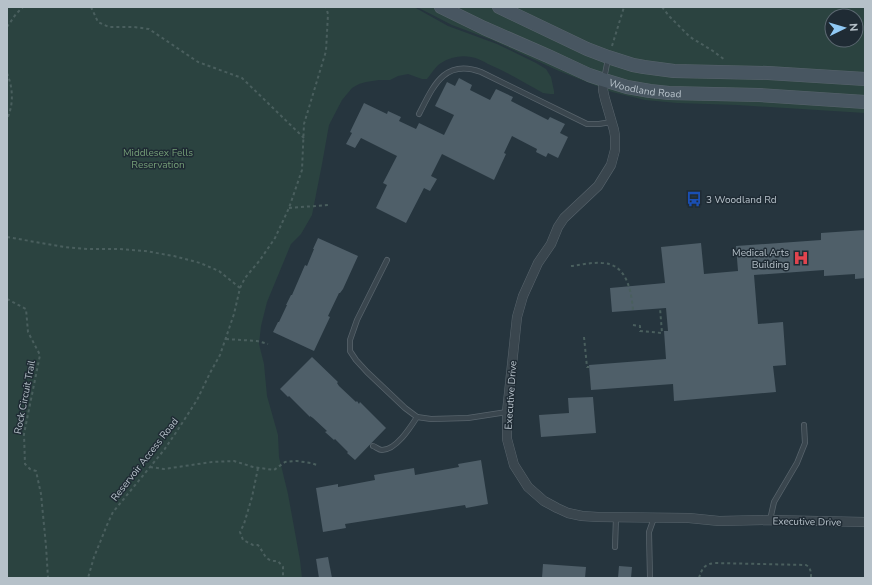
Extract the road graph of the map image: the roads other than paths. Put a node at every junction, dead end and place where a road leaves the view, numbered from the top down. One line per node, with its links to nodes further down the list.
1 (441, 7): 4 (main road, Woodland Road)
2 (499, 7): 3 (main road, Woodland Road)
3 (608, 57): 4 (lane); 5 (main road, Woodland Road)
4 (604, 80): 6 (main road, Woodland Road); 8 (street, Executive Drive)
5 (865, 80)
6 (865, 102)
7 (419, 114): 8 (lane)
8 (611, 122): 10 (street, Executive Drive)
9 (387, 260): 11 (lane)
10 (507, 412): 11 (lane); 14 (street, Executive Drive)
11 (417, 417): 13 (lane)
12 (804, 425): 16 (lane)
13 (373, 446)
14 (616, 517): 15 (street, Executive Drive); 18 (lane)
15 (654, 518): 16 (street, Executive Drive); 19 (lane)
16 (770, 520): 17 (street, Executive Drive)
17 (865, 522)
18 (614, 547)
19 (650, 578)

